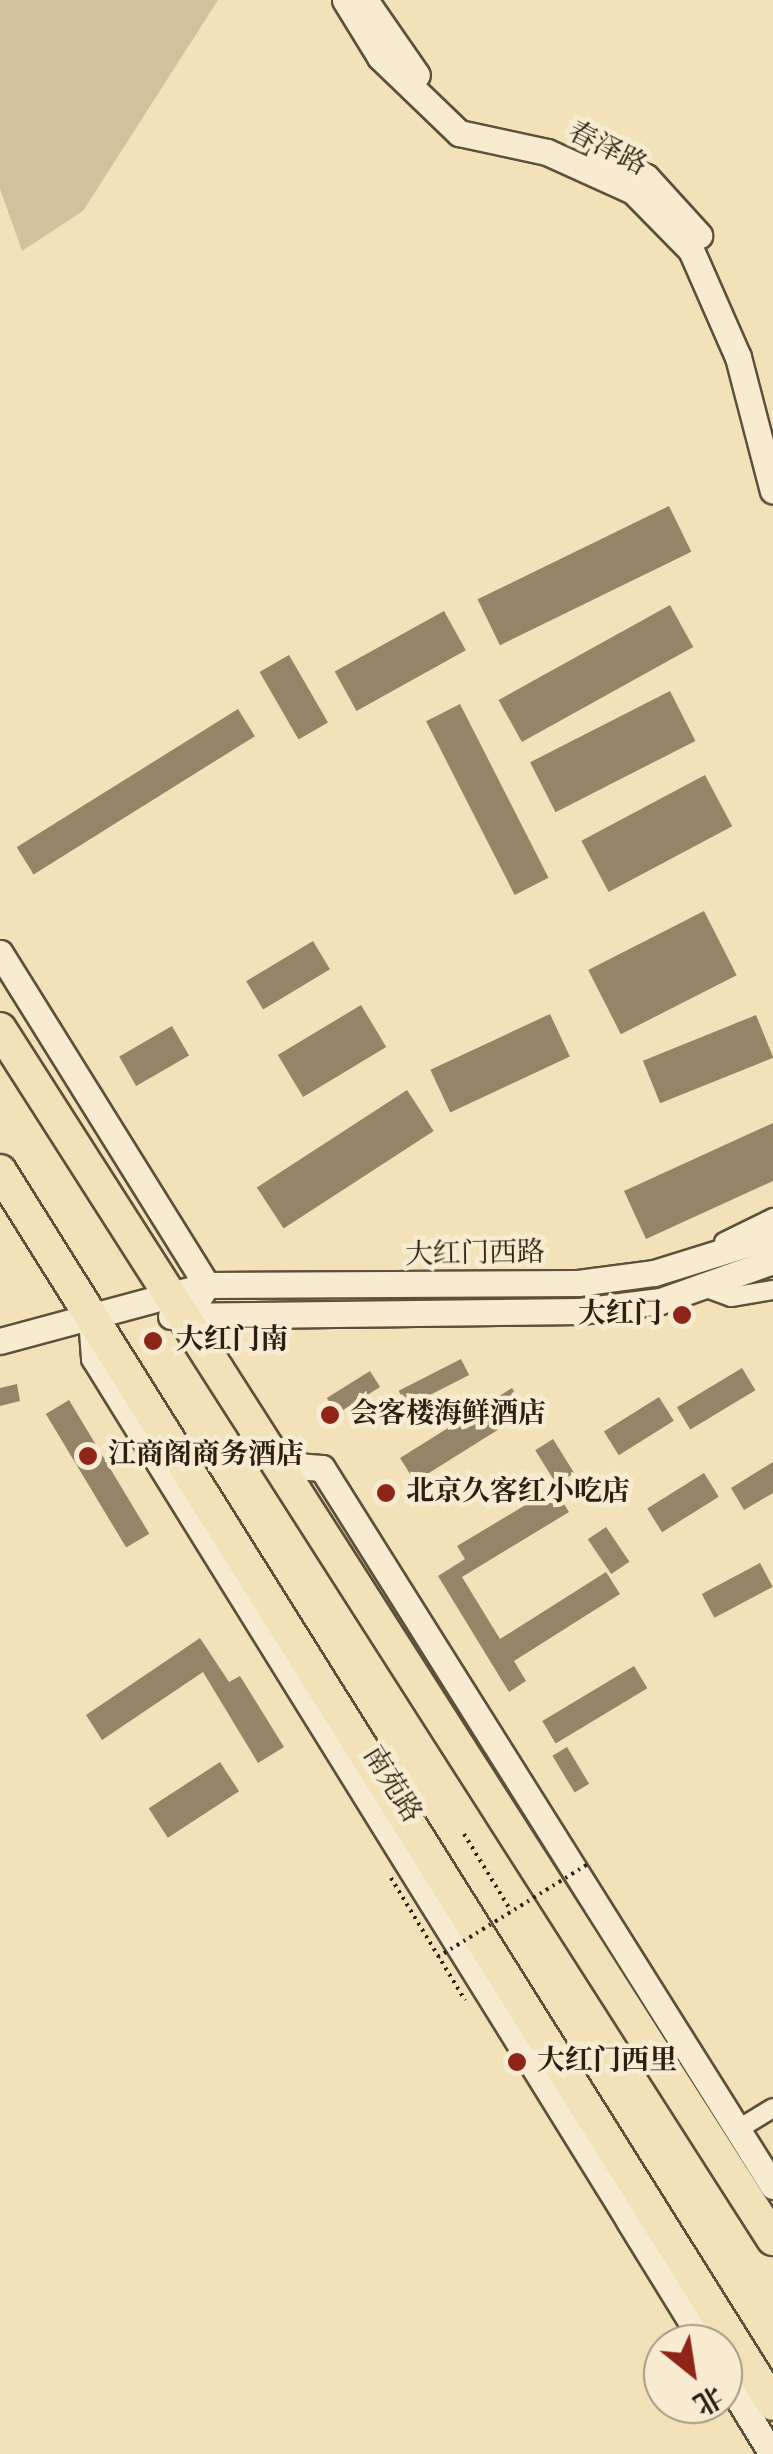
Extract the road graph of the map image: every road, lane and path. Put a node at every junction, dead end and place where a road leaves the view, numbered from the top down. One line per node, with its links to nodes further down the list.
1 (345, 0): 4 (street, 春泽路)
2 (365, 0): 3 (street, 春泽路)
3 (773, 436)
4 (773, 492)
5 (0, 953): 12 (street)
6 (0, 1029): 15 (highway)
7 (0, 1171): 16 (highway, 南苑路)
8 (773, 1218): 11 (street)
9 (773, 1236): 11 (street, 大红门西路)
10 (773, 1260): 13 (street)
11 (675, 1267): 12 (street, 大红门西路)
12 (207, 1285): 15 (street)
13 (704, 1287): 14 (street); 15 (street)
14 (773, 1290)
15 (180, 1305): 16 (street); 18 (highway)
16 (91, 1318): 17 (street); 19 (highway, 南苑路); 20 (street)
17 (0, 1341)
18 (282, 1465): 28 (street); 31 (highway)
19 (357, 1730): 20 (street); 32 (highway, 南苑路)
20 (382, 1821): 30 (street)
21 (464, 1834): 24 (path)
22 (592, 1862): 24 (path, bridge)
23 (389, 1880): 25 (path)
24 (511, 1912): 25 (path, bridge)
25 (438, 1957): 26 (path)
26 (465, 2000)
27 (773, 2108): 28 (street)
28 (737, 2130): 29 (street)
29 (773, 2186)
30 (627, 2217): 32 (street); 33 (street)
31 (773, 2239)
32 (673, 2244): 34 (highway, 南苑路)
33 (693, 2324)
34 (773, 2404)
35 (743, 2407): 36 (street)
36 (772, 2454)

